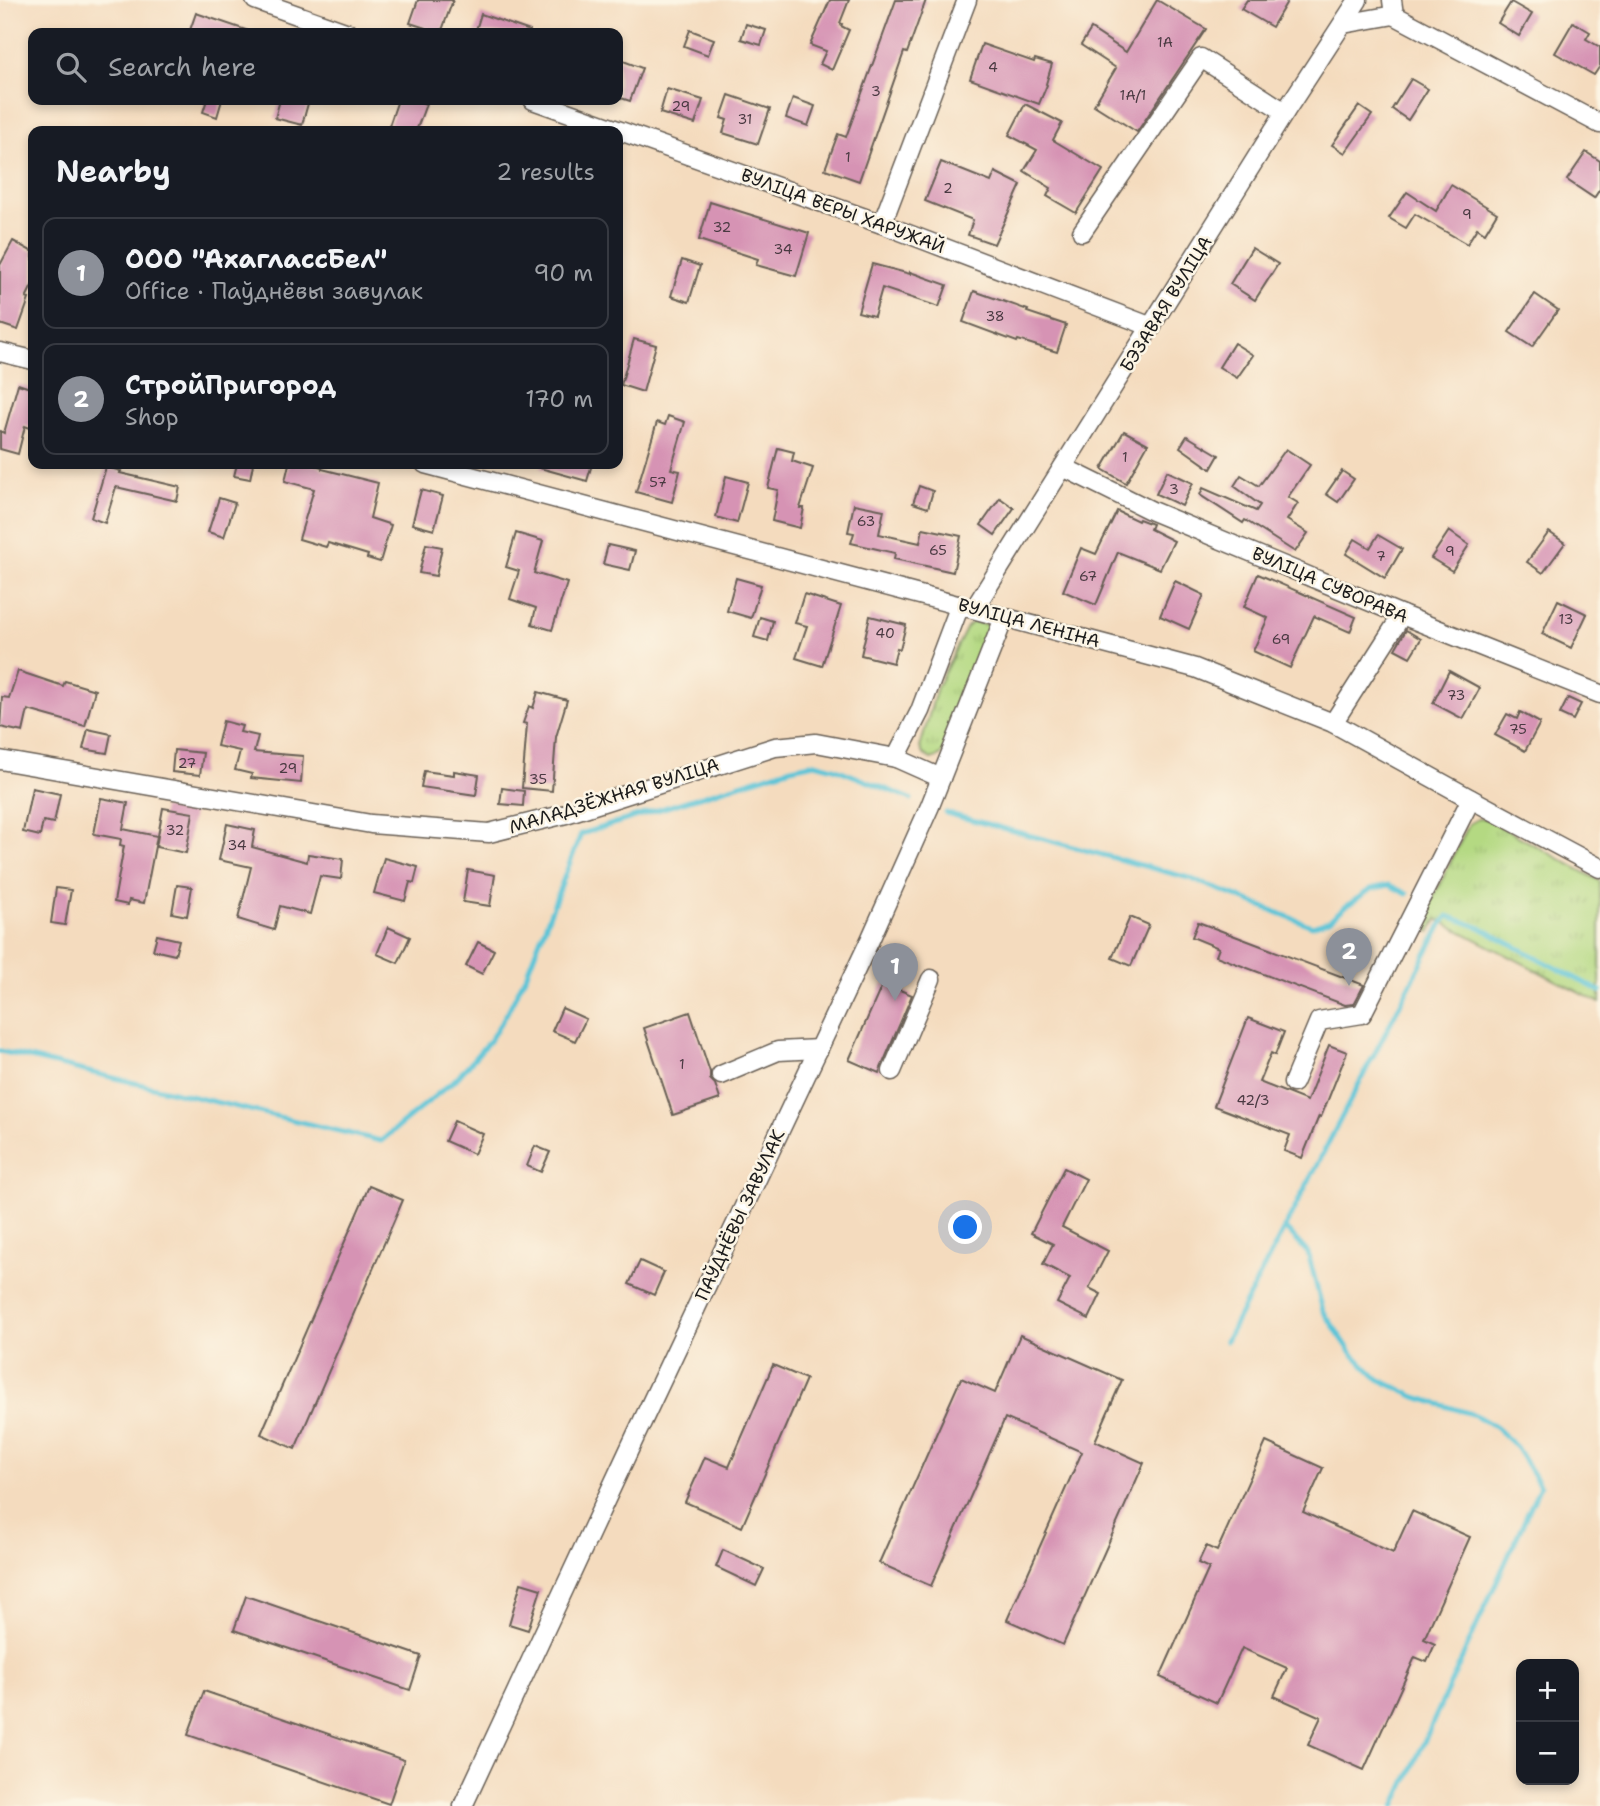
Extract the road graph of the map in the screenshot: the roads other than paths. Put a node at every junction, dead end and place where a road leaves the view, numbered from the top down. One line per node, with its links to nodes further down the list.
1 (255, 0): 6 (street)
2 (967, 0): 12 (street)
3 (1358, 0): 5 (street, БЭЗАВАЯ ВУЛІЦА)
4 (1393, 8): 5 (street); 9 (street)
5 (1343, 24): 8 (street, БЭЗАВАЯ ВУЛІЦА)
6 (334, 28)
7 (548, 105): 10 (street, ВУЛІЦА ВЕРЫ ХАРУЖАЙ)
8 (1285, 112): 13 (street); 14 (street, БЭЗАВАЯ ВУЛІЦА)
9 (1600, 124)
10 (607, 126)
11 (623, 132): 12 (street, ВУЛІЦА ВЕРЫ ХАРУЖАЙ)
12 (882, 224): 14 (street, ВУЛІЦА ВЕРЫ ХАРУЖАЙ)
13 (1082, 232)
14 (1152, 327): 17 (street, БЭЗАВАЯ ВУЛІЦА)
15 (0, 352): 16 (street)
16 (28, 359)
17 (1063, 467): 19 (street, БЭЗАВАЯ ВУЛІЦА); 20 (street, ВУЛІЦА СУВОРАВА)
18 (444, 469): 19 (street, ВУЛІЦА ЛЕНІНА)
19 (967, 607): 21 (street, ВУЛІЦА ЛЕНІНА); 24 (street)
20 (1402, 615): 22 (street, ВУЛІЦА СУВОРАВА); 23 (street)
21 (1004, 618): 23 (street, ВУЛІЦА ЛЕНІНА); 26 (street, ПАЎДНЁВЫ ЗАВУЛАК)
22 (1600, 694)
23 (1333, 723): 27 (street, ВУЛІЦА ЛЕНІНА)
24 (896, 758): 25 (street, МАЛАДЗЁЖНАЯ ВУЛІЦА); 26 (street, МАЛАДЗЁЖНАЯ ВУЛІЦА)
25 (0, 760)
26 (941, 778): 30 (street, ПАЎДНЁВЫ ЗАВУЛАК)
27 (1471, 799): 28 (street, ВУЛІЦА ЛЕНІНА); 33 (street)
28 (1600, 868)
29 (931, 979): 31 (street)
30 (819, 1049): 32 (street); 34 (street, ПАЎДНЁВЫ ЗАВУЛАК)
31 (892, 1071)
32 (721, 1075)
33 (1293, 1083)
34 (463, 1806)

